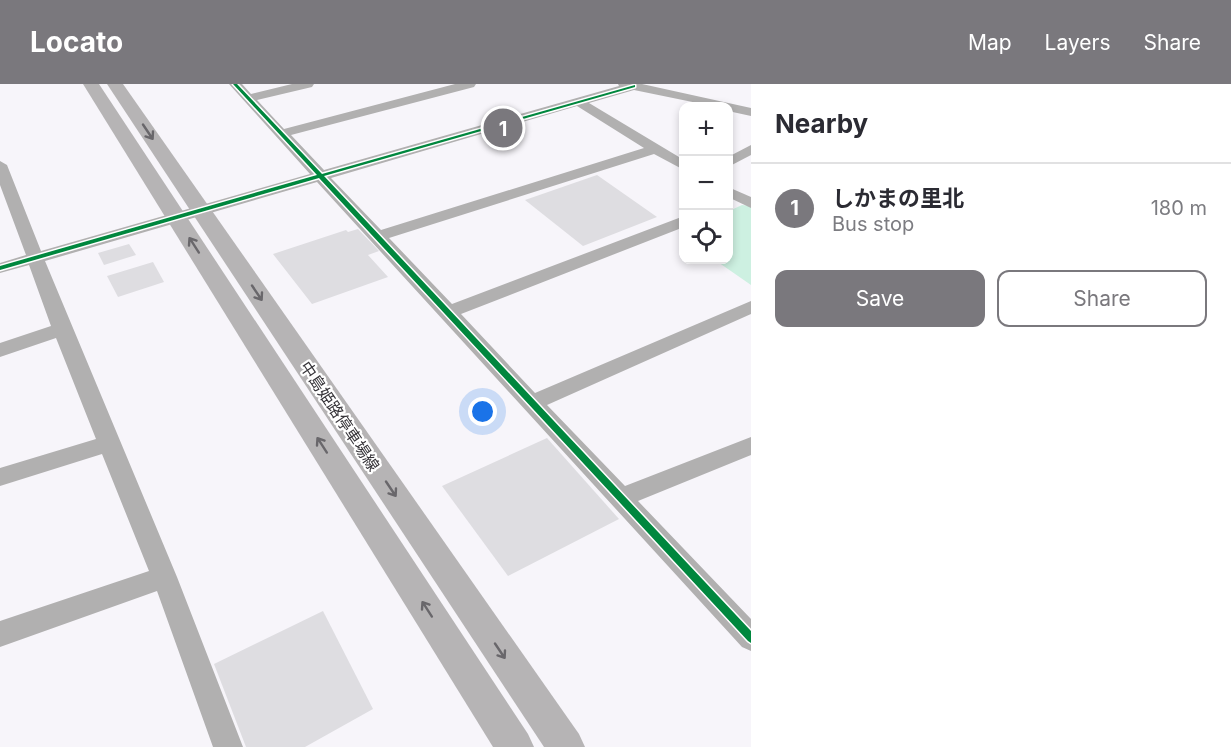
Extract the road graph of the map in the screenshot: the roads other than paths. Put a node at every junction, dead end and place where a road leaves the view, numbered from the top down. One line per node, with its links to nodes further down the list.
1 (91, 84): 21 (main road, 中島姫路停車場線)
2 (115, 84): 21 (main road, 中島姫路停車場線, one-way to 21)
3 (235, 84): 8 (street)
4 (308, 84): 8 (street)
5 (470, 84): 13 (street)
6 (629, 85): 7 (street); 9 (street)
7 (668, 89): 10 (street)
8 (249, 98): 13 (street)
9 (579, 102): 14 (street); 19 (street)
10 (714, 102)
11 (733, 107): 12 (street)
12 (751, 112)
13 (280, 134): 19 (street)
14 (654, 149): 17 (street); 23 (street)
15 (751, 149): 16 (street)
16 (733, 160)
17 (679, 163)
18 (0, 165): 20 (street)
19 (320, 176): 21 (street); 23 (street)
20 (4, 188): 24 (street)
21 (188, 213): 24 (street); 39 (main road, 中島姫路停車場線, one-way to 21); 40 (main road, 中島姫路停車場線, one-way to 40)
22 (679, 223): 27 (street)
23 (376, 237): 27 (street)
24 (34, 258): 25 (street); 28 (street)
25 (0, 267)
26 (748, 311): 30 (street)
27 (447, 313): 30 (street)
28 (62, 330): 29 (street); 31 (street)
29 (0, 350)
30 (531, 402): 34 (street)
31 (107, 444): 33 (street); 35 (street)
32 (751, 446): 34 (street)
33 (0, 477)
34 (620, 498): 37 (street)
35 (164, 577): 36 (street); 38 (street)
36 (0, 634)
37 (751, 638)
38 (228, 747)
39 (515, 747)
40 (566, 747)

